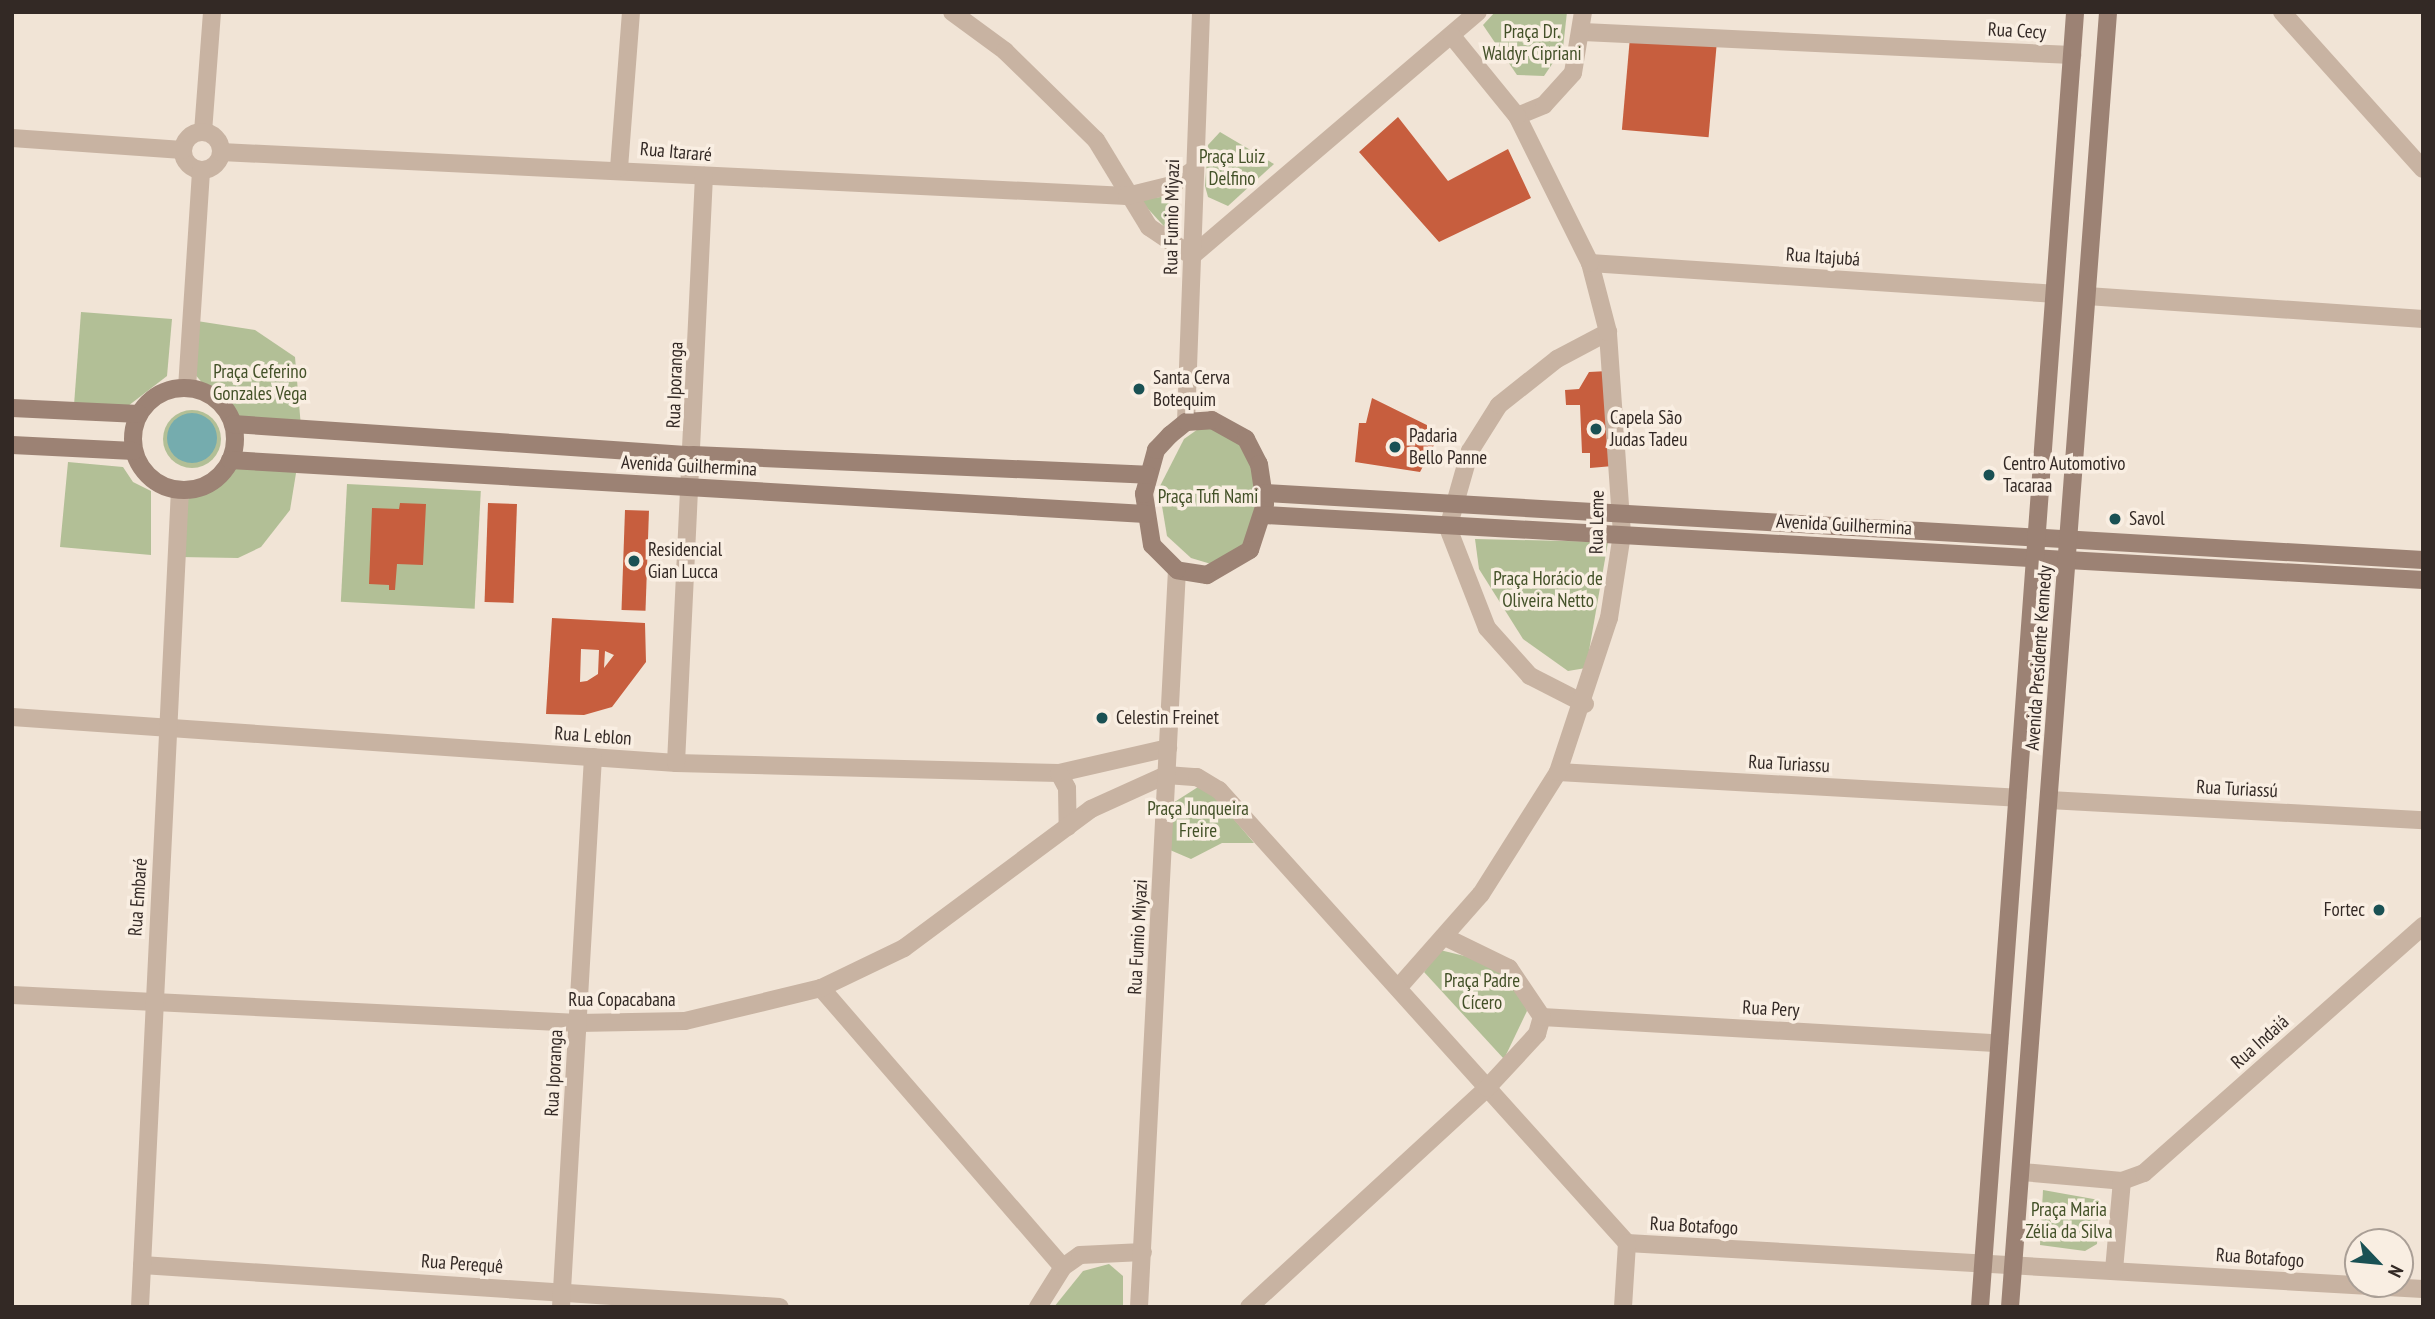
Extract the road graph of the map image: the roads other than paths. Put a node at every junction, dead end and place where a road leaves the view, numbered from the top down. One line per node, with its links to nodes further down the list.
1 (212, 12): 14 (street)
2 (631, 12): 18 (street)
3 (952, 12): 23 (street)
4 (1201, 12): 21 (street, Rua Fumio Miyazi)
5 (1478, 12): 11 (street)
6 (1583, 12): 10 (street)
7 (2075, 12): 12 (street, Avenida Presidente Kennedy)
8 (2108, 12): 27 (street, Avenida Presidente Kennedy)
9 (2282, 12): 19 (street)
10 (1583, 32): 12 (street, Rua Cecy); 13 (street)
11 (1452, 36): 13 (street, Rua Leme); 24 (street)
12 (2072, 55): 26 (street, Avenida Presidente Kennedy)
13 (1517, 116): 25 (street, Rua Leme)
14 (203, 132): 16 (street); 17 (street)
15 (12, 138): 16 (street)
16 (183, 150): 20 (street)
17 (221, 152): 18 (street, Rua Itararé); 20 (street)
18 (620, 168): 22 (street, Rua Itararé)
19 (2423, 169)
20 (201, 170): 30 (street)
21 (1192, 170): 23 (street, Rua Itararé); 24 (street, Rua Fumio Miyazi)
22 (704, 176): 23 (street, Rua Itararé); 37 (street, Rua Iporanga)
23 (1127, 196): 24 (street)
24 (1192, 256): 33 (street, Rua Fumio Miyazi)
25 (1590, 262): 26 (street, Rua Itajubá); 29 (street, Rua Leme)
26 (2053, 294): 49 (street, Avenida Presidente Kennedy)
27 (2087, 296): 28 (street); 50 (street, Avenida Presidente Kennedy)
28 (2423, 319)
29 (1608, 332): 43 (street); 44 (street, Rua Leme)
30 (187, 388): 32 (street); 34 (street)
31 (12, 408): 32 (street)
32 (139, 414): 36 (street)
33 (1186, 422): 39 (street); 42 (street)
34 (233, 424): 37 (street, Avenida Guilhermina); 38 (street)
35 (12, 445): 36 (street)
36 (134, 451): 41 (street)
37 (693, 456): 39 (street, Avenida Guilhermina); 40 (street, Rua Iporanga)
38 (230, 460): 40 (street, Avenida Guilhermina); 41 (street)
39 (1148, 474): 45 (street)
40 (691, 487): 45 (street, Avenida Guilhermina); 61 (street, Rua Iporanga)
41 (180, 490): 58 (street, Rua Embaré)
42 (1265, 493): 43 (street, Avenida Guilhermina); 46 (street)
43 (1452, 503): 44 (street, Avenida Guilhermina); 47 (street)
44 (1620, 513): 48 (street, Rua Leme); 49 (street, Avenida Guilhermina)
45 (1145, 514): 54 (street)
46 (1264, 514): 47 (street, Avenida Guilhermina); 54 (street)
47 (1448, 528): 48 (street, Avenida Guilhermina); 56 (street)
48 (1622, 534): 51 (street, Avenida Guilhermina); 56 (street, Rua Leme)
49 (2036, 538): 50 (street, Avenida Guilhermina); 51 (street, Avenida Presidente Kennedy)
50 (2069, 540): 52 (street, Avenida Presidente Kennedy); 53 (street, Avenida Guilhermina)
51 (2035, 557): 52 (street, Avenida Guilhermina); 65 (street, Avenida Presidente Kennedy)
52 (2067, 558): 55 (street, Avenida Guilhermina); 66 (street, Avenida Presidente Kennedy)
53 (2423, 560)
54 (1177, 570): 59 (street, Rua Fumio Miyazi)
55 (2423, 580)
56 (1585, 704): 62 (street, Rua Leme)
57 (12, 717): 58 (street, Rua L eblon)
58 (169, 726): 60 (street, Rua L eblon); 74 (street, Rua Embaré)
59 (1168, 748): 63 (street, Rua L eblon); 64 (street, Rua Fumio Miyazi)
60 (593, 757): 61 (street, Rua L eblon); 76 (street, Rua Iporanga)
61 (676, 763): 63 (street, Rua L eblon)
62 (1558, 772): 65 (street, Rua Turiassu); 70 (street, Rua Leme)
63 (1059, 774): 68 (street)
64 (1166, 775): 68 (street, Rua Copacabana); 72 (street, Rua Botafogo); 82 (street, Rua Fumio Miyazi)
65 (2017, 798): 77 (street, Avenida Presidente Kennedy)
66 (2049, 800): 67 (street, Rua Turiassú); 79 (street, Avenida Presidente Kennedy)
67 (2423, 820)
68 (1068, 827): 71 (street, Rua Copacabana)
69 (2423, 926): 80 (street, Rua Indaiá)
70 (1447, 938): 72 (street, Rua Leme); 75 (street)
71 (821, 988): 76 (street, Rua Copacabana); 86 (street)
72 (1398, 988): 78 (street, Rua Botafogo)
73 (12, 995): 74 (street, Rua Copacabana)
74 (152, 1004): 76 (street, Rua Copacabana); 84 (street, Rua Embaré)
75 (1542, 1017): 77 (street, Rua Pery); 78 (street)
76 (578, 1023): 89 (street, Rua Iporanga)
77 (1999, 1043): 83 (street, Avenida Presidente Kennedy)
78 (1487, 1088): 81 (street, Rua Botafogo); 94 (street)
79 (2022, 1171): 80 (street); 85 (street, Avenida Presidente Kennedy)
80 (2122, 1181): 87 (street)
81 (1627, 1243): 83 (street, Rua Botafogo); 95 (street)
82 (1143, 1252): 86 (street); 93 (street, Rua Fumio Miyazi)
83 (1983, 1264): 85 (street, Rua Botafogo); 96 (street, Avenida Presidente Kennedy)
84 (142, 1265): 89 (street, Rua Perequê); 90 (street, Rua Embaré)
85 (2013, 1265): 87 (street, Rua Botafogo); 97 (street, Avenida Presidente Kennedy)
86 (1063, 1267): 92 (street)
87 (2114, 1269): 88 (street, Rua Botafogo)
88 (2423, 1289)
89 (561, 1299): 91 (street, Rua Perequê)
90 (140, 1307)
91 (780, 1307)
92 (1038, 1307)
93 (1139, 1307)
94 (1249, 1307)
95 (1623, 1307)
96 (1980, 1307)
97 (2010, 1307)

